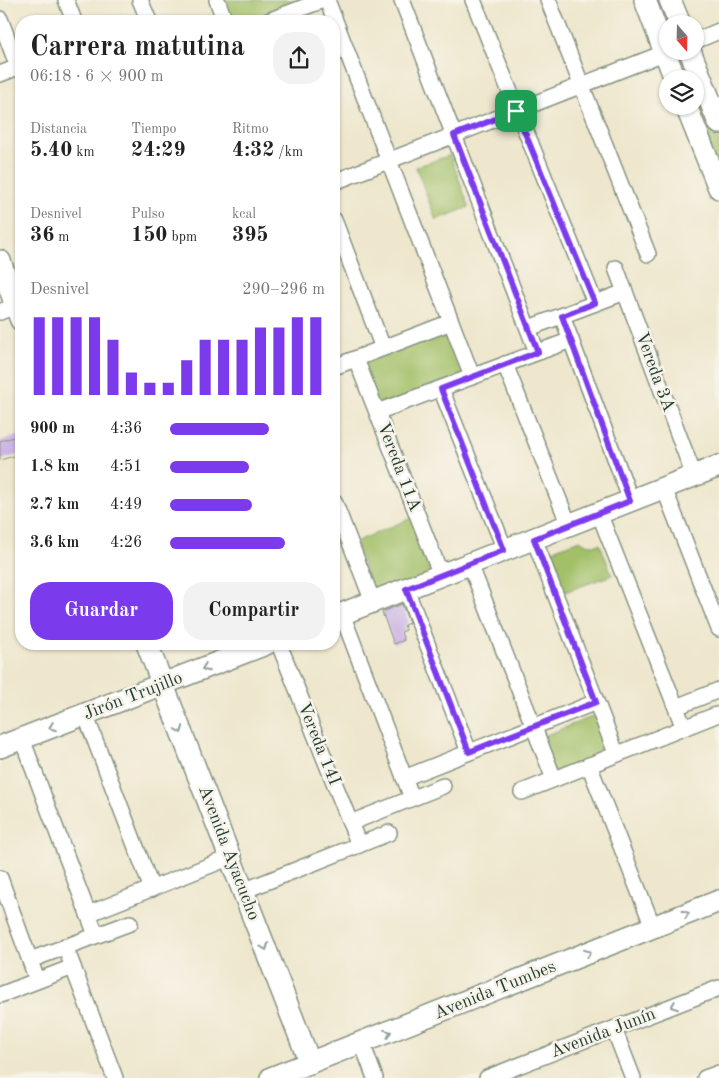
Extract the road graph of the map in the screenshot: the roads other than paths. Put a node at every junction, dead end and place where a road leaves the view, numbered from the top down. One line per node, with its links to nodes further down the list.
1 (66, 0): 10 (street)
2 (140, 0): 11 (street)
3 (216, 0): 12 (street)
4 (325, 0): 13 (street); 14 (street)
5 (402, 0): 30 (street)
6 (473, 0): 27 (street)
7 (548, 0): 26 (street)
8 (645, 0): 18 (street)
9 (670, 0): 15 (street)
10 (72, 15)
11 (146, 15)
12 (222, 15)
13 (284, 15)
14 (331, 15)
15 (676, 15)
16 (0, 19): 21 (street)
17 (719, 31): 19 (street)
18 (659, 33)
19 (704, 37)
20 (340, 38): 31 (street)
21 (15, 54)
22 (659, 55): 26 (street)
23 (694, 60): 29 (street)
24 (15, 68): 25 (street)
25 (0, 74)
26 (581, 86): 27 (street); 35 (street)
27 (516, 111): 30 (street); 39 (street)
28 (690, 115): 33 (street)
29 (719, 123)
30 (454, 135): 31 (street); 43 (street)
31 (388, 161): 32 (street); 42 (street)
32 (340, 180)
33 (719, 188)
34 (340, 236): 45 (street)
35 (648, 254)
36 (0, 261): 40 (street)
37 (616, 268): 38 (street, Vereda 3A)
38 (625, 292): 39 (street); 54 (street, Vereda 3A)
39 (595, 303): 41 (street)
40 (15, 310)
41 (562, 316): 43 (street); 44 (street)
42 (451, 322): 45 (street); 50 (street)
43 (529, 328): 46 (street)
44 (571, 340): 46 (street); 56 (street)
45 (383, 348): 47 (street)
46 (538, 352): 48 (street)
47 (356, 359): 49 (street); 52 (street, Vereda 11A)
48 (505, 364): 50 (street); 59 (street)
49 (340, 366)
50 (472, 376): 51 (street)
51 (441, 389): 52 (street); 61 (street)
52 (377, 412): 63 (street, Vereda 11A)
53 (719, 466): 54 (street)
54 (694, 476): 55 (street)
55 (664, 488): 56 (street); 68 (street)
56 (630, 501): 57 (street)
57 (599, 513): 59 (street); 75 (street)
58 (340, 517): 65 (street)
59 (568, 525): 60 (street)
60 (534, 539): 61 (street); 74 (street)
61 (504, 550): 62 (street)
62 (470, 564): 63 (street); 78 (street)
63 (441, 575): 64 (street)
64 (406, 589): 65 (street); 82 (street)
65 (373, 602): 66 (street)
66 (340, 615)
67 (340, 621): 85 (street)
68 (719, 629)
69 (149, 650): 72 (street, Avenida Ayacucho)
70 (243, 650): 72 (street, Jirón Trujillo, one-way to 72)
71 (282, 650): 90 (street, Vereda 14I)
72 (163, 684): 76 (street, Jirón Trujillo); 93 (street, Avenida Ayacucho, one-way to 93)
73 (719, 690): 75 (street)
74 (596, 702): 78 (street); 83 (street)
75 (676, 706): 79 (street)
76 (86, 714): 80 (street, Jirón Trujillo, one-way to 80); 95 (street)
77 (716, 715): 79 (street)
78 (534, 726): 82 (street); 86 (street)
79 (684, 728): 83 (street)
80 (22, 739): 81 (street, Jirón Trujillo); 98 (street)
81 (0, 747)
82 (469, 752): 85 (street)
83 (616, 753): 84 (street)
84 (589, 765): 86 (street); 100 (street)
85 (404, 778): 89 (street)
86 (554, 779): 88 (street)
87 (443, 786): 89 (street)
88 (522, 792)
89 (412, 798): 90 (street)
90 (350, 823): 92 (street, Vereda 14I)
91 (389, 833): 92 (street)
92 (359, 845): 96 (street)
93 (231, 857): 95 (street); 96 (street, Avenida Ayacucho)
94 (0, 878): 103 (street)
95 (152, 889): 98 (street)
96 (243, 890): 110 (street, Avenida Ayacucho, one-way to 110)
97 (719, 901): 100 (street, Avenida Tumbes, one-way to 97)
98 (88, 914): 101 (street)
99 (130, 922): 101 (street)
100 (653, 927): 109 (street, Avenida Tumbes, one-way to 100)
101 (96, 935): 102 (street)
102 (65, 946): 103 (street); 104 (street)
103 (30, 960): 105 (street)
104 (73, 967): 105 (street); 111 (street)
105 (37, 980): 107 (street)
106 (719, 988): 108 (street, Avenida Junín, one-way to 108)
107 (0, 994)
108 (614, 1029): 114 (street, Avenida Junín); 115 (street)
109 (362, 1043): 110 (street, Avenida Tumbes); 113 (street)
110 (310, 1063): 112 (street, Avenida Tumbes)
111 (115, 1078)
112 (271, 1078)
113 (375, 1078)
114 (487, 1078)
115 (633, 1078)

